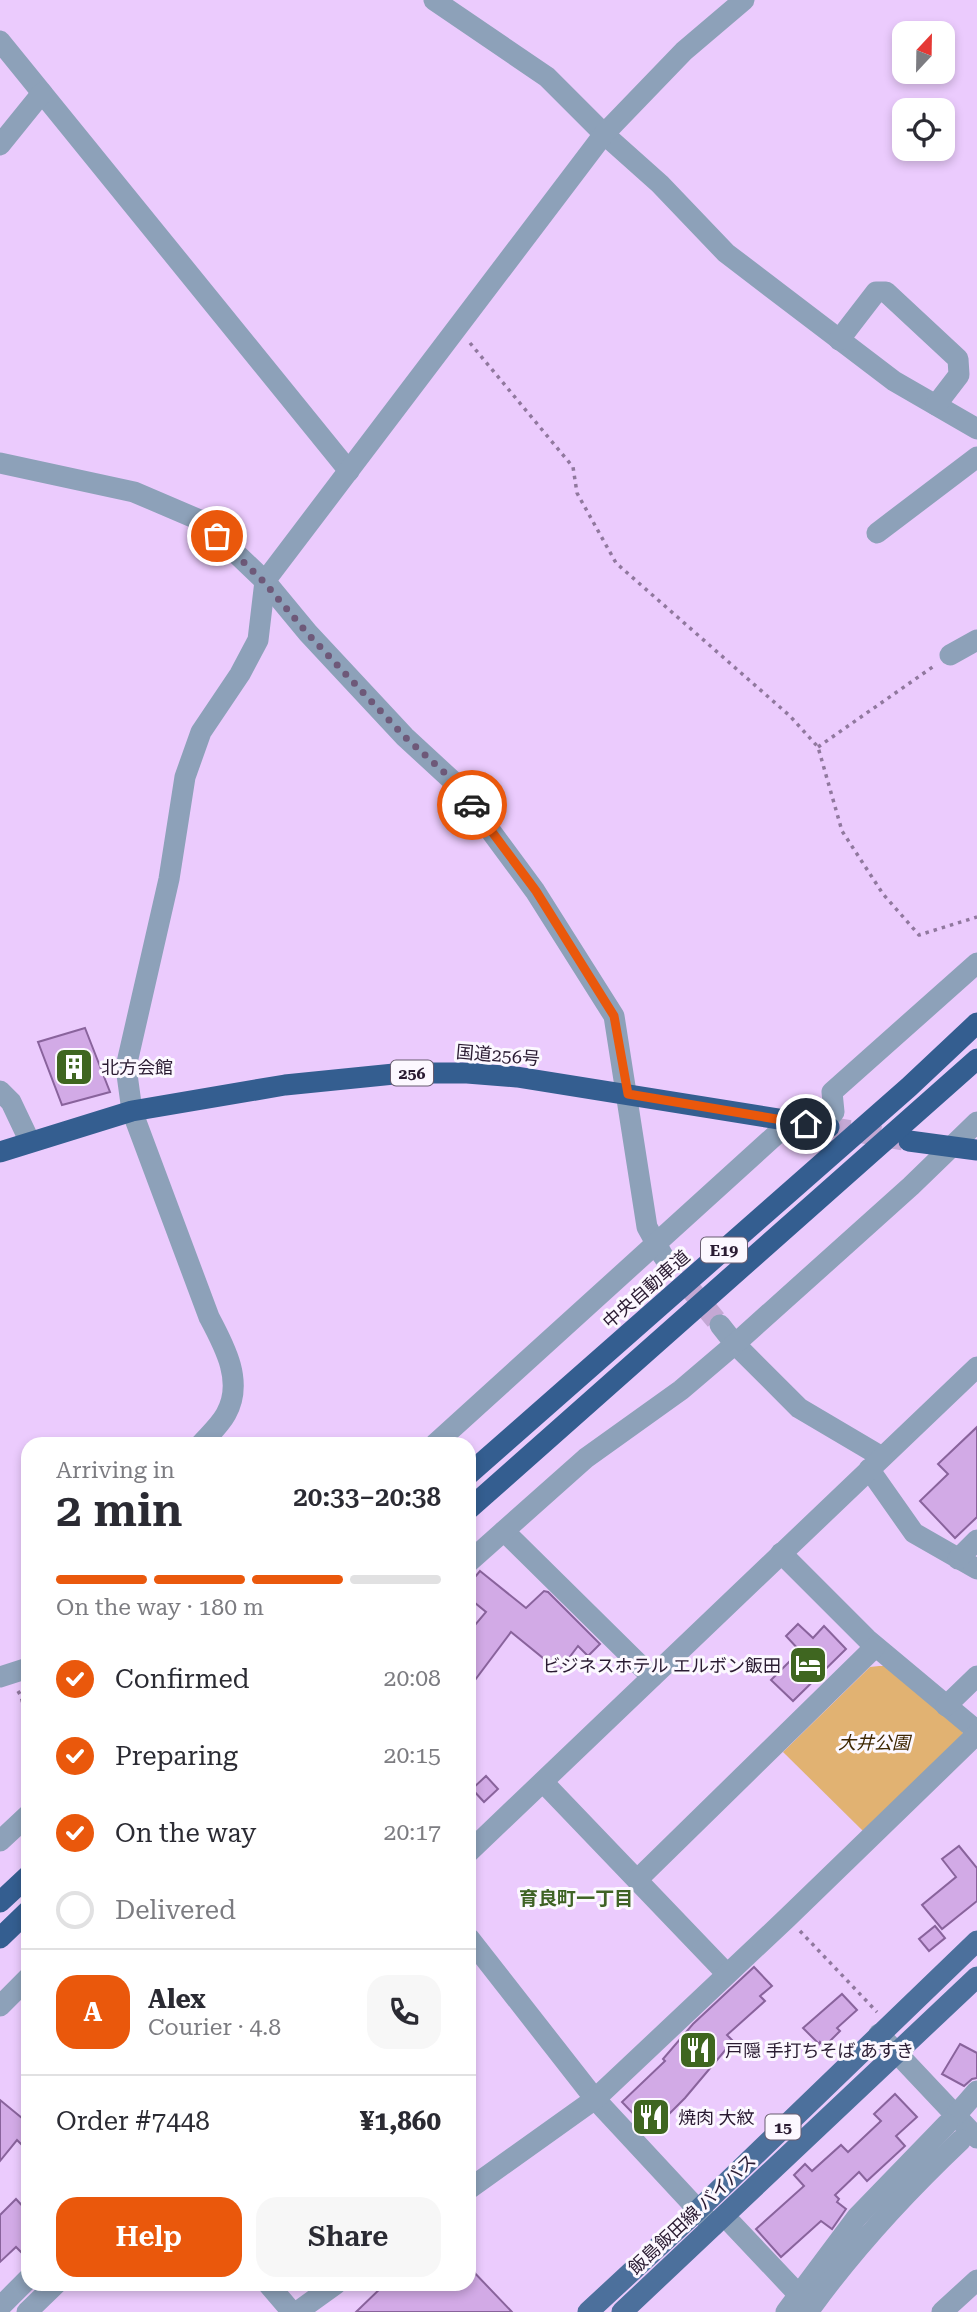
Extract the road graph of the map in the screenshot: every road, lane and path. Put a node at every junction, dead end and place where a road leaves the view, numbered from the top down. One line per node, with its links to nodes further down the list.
1 (434, 0): 5 (street)
2 (734, 3): 5 (street)
3 (0, 41): 4 (street)
4 (42, 93): 6 (street); 13 (street)
5 (604, 134): 7 (street); 8 (street)
6 (0, 145)
7 (457, 328): 13 (street); 18 (path)
8 (839, 340): 9 (street); 9 (street)
9 (936, 405): 10 (street)
10 (977, 429)
11 (977, 457): 14 (street)
12 (0, 463): 15 (street)
13 (349, 471): 15 (street)
14 (877, 533)
15 (264, 582): 24 (street); 25 (street)
16 (977, 640): 17 (street)
17 (950, 655): 18 (path)
18 (818, 747): 19 (path)
19 (977, 916)
20 (977, 962): 28 (street)
21 (977, 1023): 41 (highway, 中央自動車道 / E19)
22 (977, 1059): 42 (highway, E19)
23 (0, 1091): 30 (street)
24 (628, 1094): 25 (highway, 国道256号 / 256); 26 (highway, 国道256号 / 256); 34 (street)
25 (132, 1111): 30 (highway, 国道256号 / 256); 38 (street)
26 (791, 1121): 28 (highway, 国道256号 / 256); 34 (street)
27 (977, 1122): 31 (street)
28 (825, 1127)
29 (909, 1141): 31 (highway)
30 (30, 1142): 33 (highway, 国道256号 / 256)
31 (950, 1148): 32 (highway); 36 (street)
32 (977, 1150)
33 (0, 1152)
34 (660, 1248): 39 (street)
35 (720, 1325): 36 (street)
36 (735, 1344): 40 (street); 43 (street)
37 (977, 1367): 40 (street)
38 (207, 1437)
39 (443, 1437)
40 (876, 1463): 45 (street); 47 (street)
41 (476, 1468)
42 (476, 1503)
43 (504, 1531): 46 (street); 52 (street)
44 (977, 1540): 47 (street)
45 (781, 1553): 49 (street); 52 (street)
46 (476, 1556)
47 (958, 1559): 48 (street)
48 (977, 1569)
49 (875, 1647): 54 (street); 60 (street)
50 (12, 1673): 53 (path)
51 (977, 1676): 54 (street)
52 (652, 1677): 56 (street)
53 (21, 1694)
54 (946, 1706): 55 (street)
55 (977, 1733): 64 (street)
56 (543, 1782): 59 (street); 60 (street)
57 (21, 1822): 58 (street)
58 (0, 1841)
59 (476, 1845)
60 (637, 1880): 68 (street)
61 (21, 1882): 62 (highway)
62 (0, 1902)
63 (21, 1918): 65 (highway)
64 (788, 1918): 68 (street); 72 (path)
65 (0, 1938)
66 (977, 1941): 72 (main road, 飯島飯田線 バイパス / 15)
67 (476, 1947): 75 (street)
68 (727, 1974): 75 (street)
69 (977, 1977): 73 (main road, 飯島飯田線 バイパス / 15)
70 (21, 1993): 71 (street)
71 (0, 2006)
72 (878, 2024): 73 (street); 78 (main road, 飯島飯田線 バイパス / 15)
73 (897, 2053): 76 (street); 79 (main road, 飯島飯田線 バイパス / 15)
74 (977, 2091): 76 (street)
75 (595, 2099): 77 (street); 78 (street)
76 (965, 2129): 86 (street)
77 (476, 2184)
78 (698, 2210): 79 (street); 90 (main road, 飯島飯田線 バイパス / 15)
79 (722, 2225): 86 (street); 91 (main road, 飯島飯田線 バイパス / 15)
80 (977, 2280): 85 (street)
81 (21, 2286): 87 (street)
82 (49, 2291): 88 (street)
83 (274, 2291): 89 (street)
84 (326, 2291): 89 (street)
85 (965, 2304): 92 (street)
86 (798, 2306)
87 (0, 2307)
88 (27, 2312)
89 (294, 2312)
90 (588, 2312)
91 (622, 2312)
92 (942, 2312)

